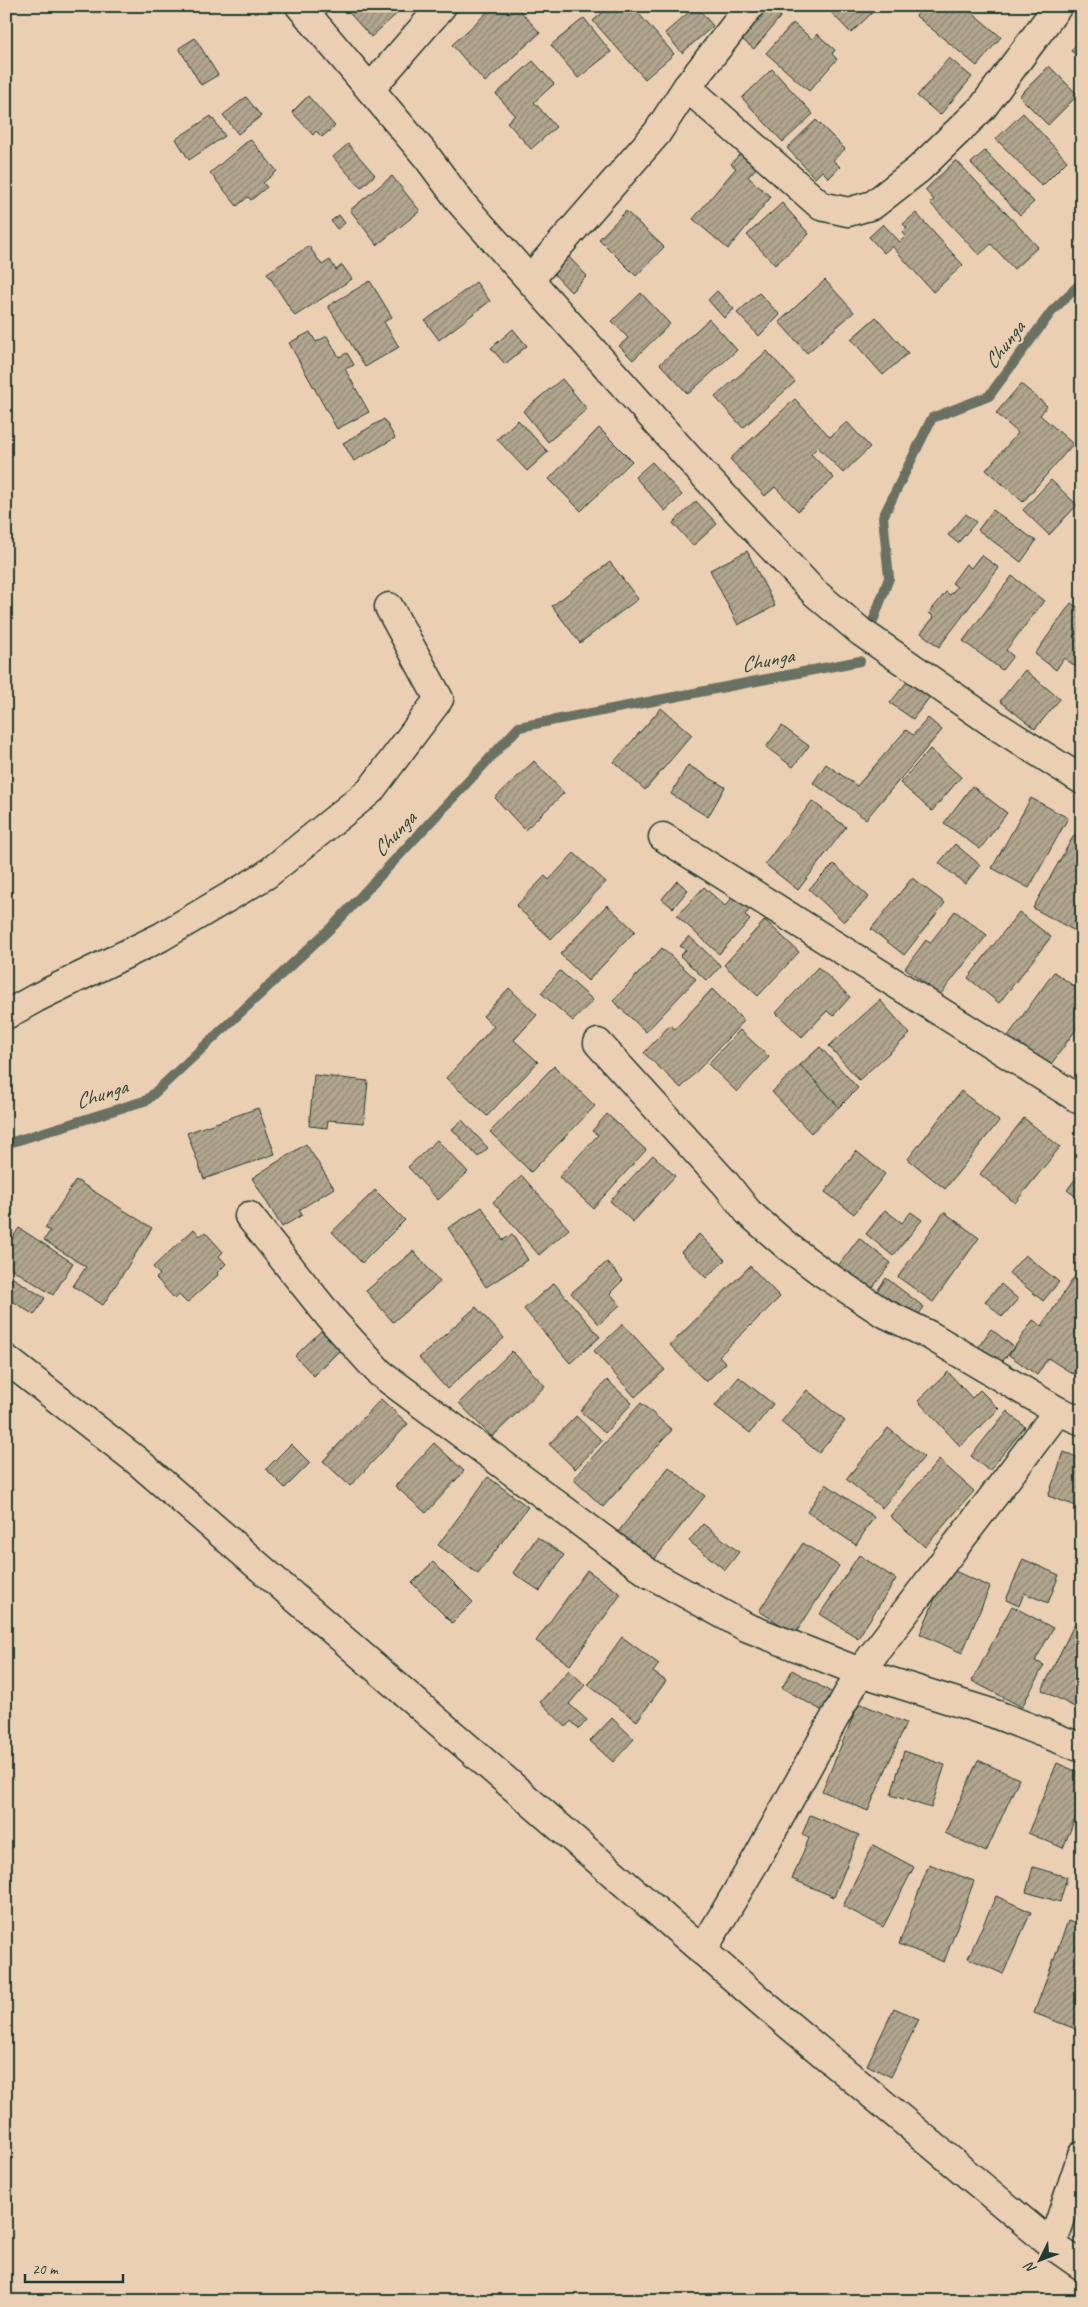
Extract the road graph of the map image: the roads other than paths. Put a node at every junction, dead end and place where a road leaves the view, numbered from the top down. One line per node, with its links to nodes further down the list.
1 (300, 6): 6 (street)
2 (442, 6): 6 (street)
3 (750, 6): 5 (street)
4 (1058, 6): 5 (street)
5 (687, 87): 7 (street)
6 (370, 89): 7 (street)
7 (530, 279): 9 (street)
8 (389, 607): 11 (street)
9 (1082, 780)
10 (663, 836): 13 (street)
11 (6, 1015)
12 (598, 1043): 16 (street)
13 (1082, 1101)
14 (249, 1216): 17 (street)
15 (6, 1360): 19 (street)
16 (1070, 1416): 17 (street)
17 (860, 1672): 18 (street); 19 (street)
18 (1082, 1748)
19 (702, 1951): 21 (street)
20 (1082, 2155): 21 (street)
21 (1052, 2245): 22 (street)
22 (1082, 2266)

